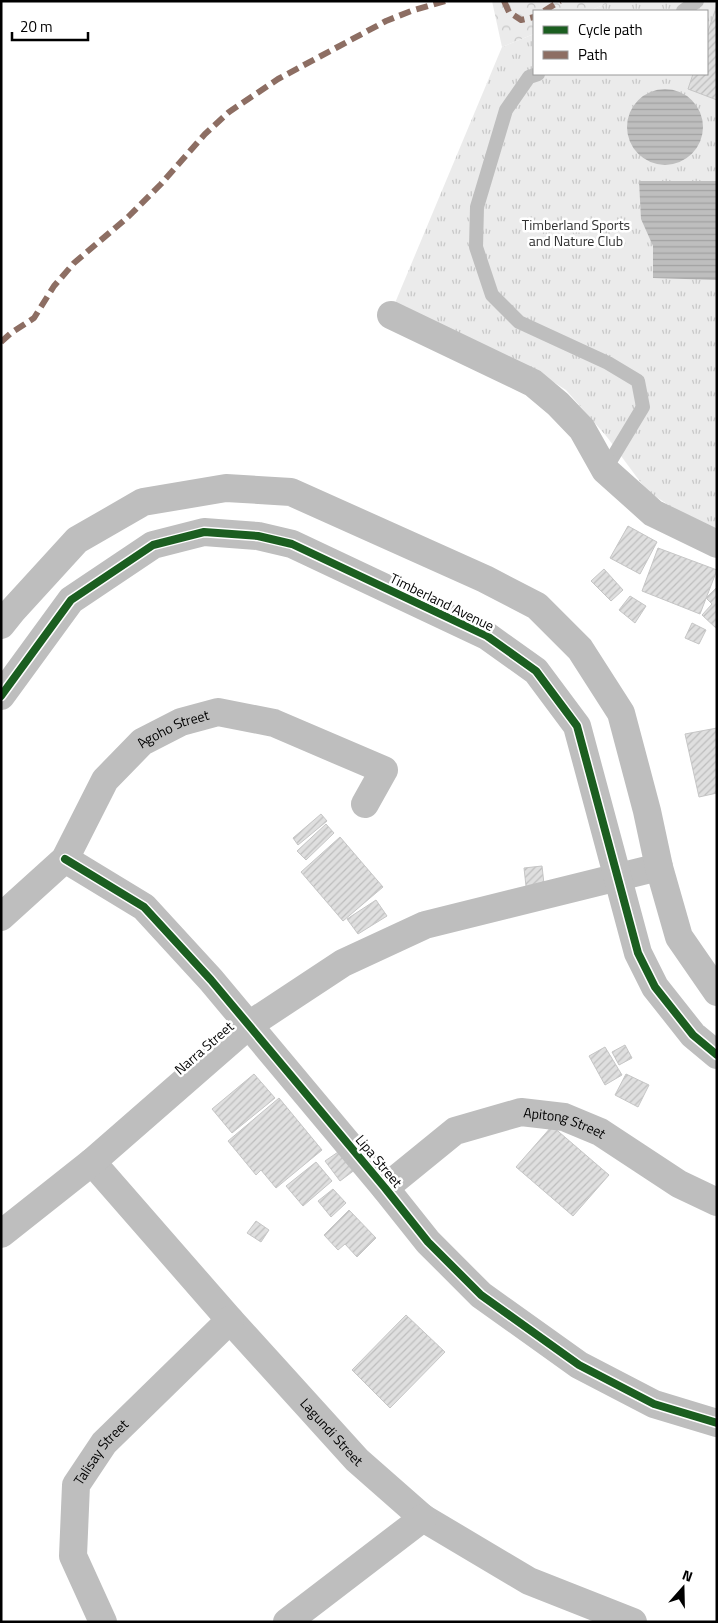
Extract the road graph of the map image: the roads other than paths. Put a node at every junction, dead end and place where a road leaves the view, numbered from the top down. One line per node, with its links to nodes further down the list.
1 (698, 1): 2 (lane)
2 (684, 10)
3 (535, 75): 5 (lane)
4 (392, 315): 5 (street)
5 (605, 470): 6 (street)
6 (717, 544)
7 (1, 625): 11 (street)
8 (1, 696): 12 (street, Timberland Avenue)
9 (365, 804): 10 (street, Agoho Street)
10 (65, 859): 13 (street, Agoho Street); 15 (street, Lipa Street)
11 (659, 867): 12 (street, Narra Street); 14 (street)
12 (619, 877): 15 (street, Narra Street); 16 (street, Timberland Avenue)
13 (1, 917)
14 (717, 992)
15 (249, 1025): 17 (street, Narra Street); 18 (street, Lipa Street)
16 (717, 1055)
17 (92, 1162): 20 (street, Narra Street); 21 (street, Lagundi Street)
18 (386, 1188): 19 (street, Apitong Street); 22 (street, Lipa Street)
19 (717, 1202)
20 (1, 1234)
21 (230, 1320): 23 (street, Lagundi Street); 24 (street, Talisay Street)
22 (717, 1423)
23 (423, 1518): 25 (street); 26 (street, Lagundi Street)
24 (103, 1622)
25 (287, 1622)
26 (633, 1622)

